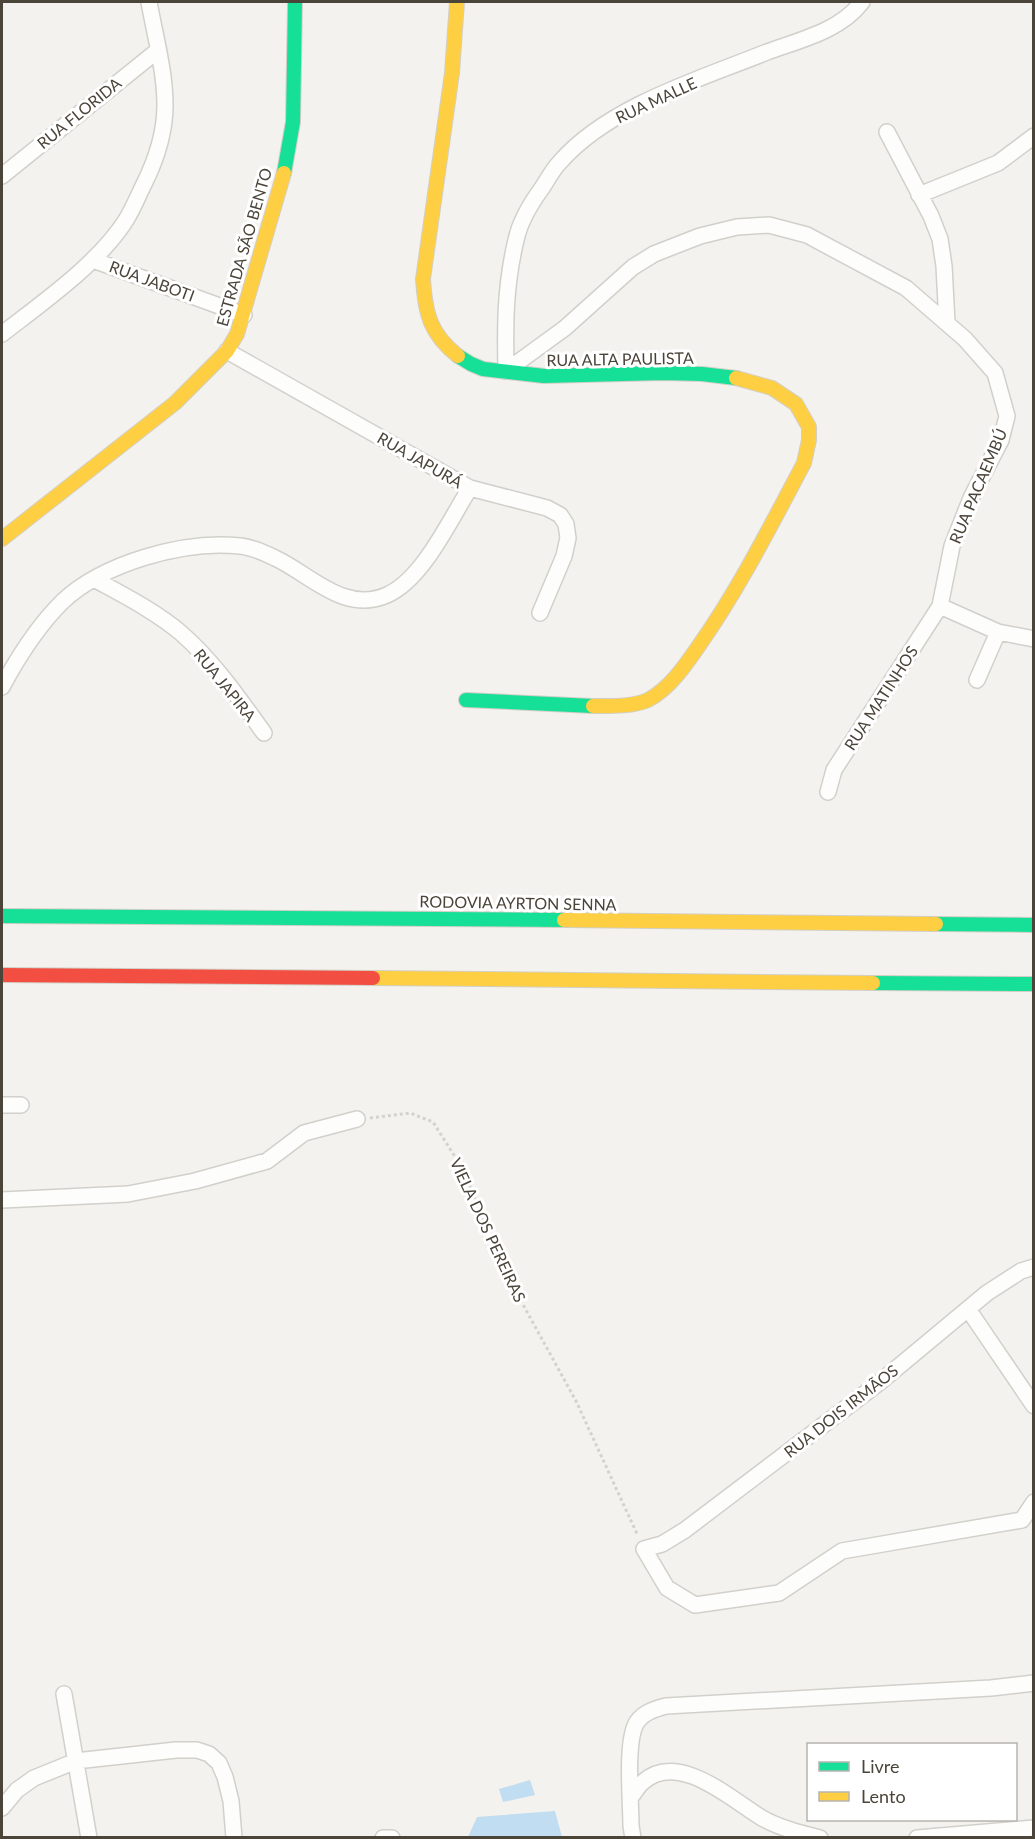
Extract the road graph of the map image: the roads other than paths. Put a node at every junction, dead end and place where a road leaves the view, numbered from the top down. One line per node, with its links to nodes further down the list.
1 (149, 2): 5 (street)
2 (295, 2): 11 (main road, ESTRADA SÃO BENTO)
3 (457, 2): 15 (main road, RUA ALTA PAULISTA)
4 (862, 2): 15 (street, RUA MALLE)
5 (158, 51): 8 (street, RUA FLORIDA); 10 (street)
6 (887, 132): 9 (street)
7 (1034, 136): 9 (street)
8 (2, 176)
9 (919, 195): 12 (street)
10 (93, 260): 11 (street, RUA JABOTI); 13 (street)
11 (244, 315): 14 (main road, ESTRADA SÃO BENTO)
12 (947, 323): 15 (street, RUA PACAEMBÚ); 19 (street, RUA PACAEMBÚ)
13 (2, 333)
14 (227, 351): 16 (street, RUA JAPURÁ); 17 (main road, ESTRADA SÃO BENTO)
15 (507, 371): 27 (main road, RUA ALTA PAULISTA)
16 (470, 489): 18 (street); 20 (street, RUA JAPURÁ)
17 (2, 539)
18 (94, 579): 26 (street); 28 (street, RUA JAPIRA)
19 (940, 606): 22 (street); 29 (street, RUA MATINHOS)
20 (540, 613)
21 (1034, 626): 23 (street)
22 (998, 632): 23 (street); 25 (street)
23 (1015, 635): 24 (street)
24 (1034, 639)
25 (977, 680)
26 (2, 687)
27 (466, 700)
28 (264, 733)
29 (828, 792)
30 (2, 916): 31 (main road, RODOVIA AYRTON SENNA)
31 (1034, 925)
32 (2, 975): 33 (main road)
33 (1034, 984)
34 (2, 1105): 35 (street)
35 (21, 1105)
36 (357, 1119): 37 (street)
37 (2, 1200)
38 (1034, 1267): 39 (street, RUA DOIS IRMÃOS)
39 (968, 1309): 40 (street); 41 (street, RUA DOIS IRMÃOS)
40 (1034, 1407)
41 (1034, 1502)
42 (1034, 1683): 45 (street)
43 (64, 1694): 44 (street)
44 (76, 1761): 46 (street); 48 (street); 49 (street)
45 (631, 1797): 52 (street); 53 (street)
46 (2, 1808)
47 (1034, 1828): 54 (street)
48 (89, 1838)
49 (234, 1838)
50 (383, 1838): 51 (street)
51 (392, 1838)
52 (633, 1838)
53 (820, 1838)
54 (917, 1838)

